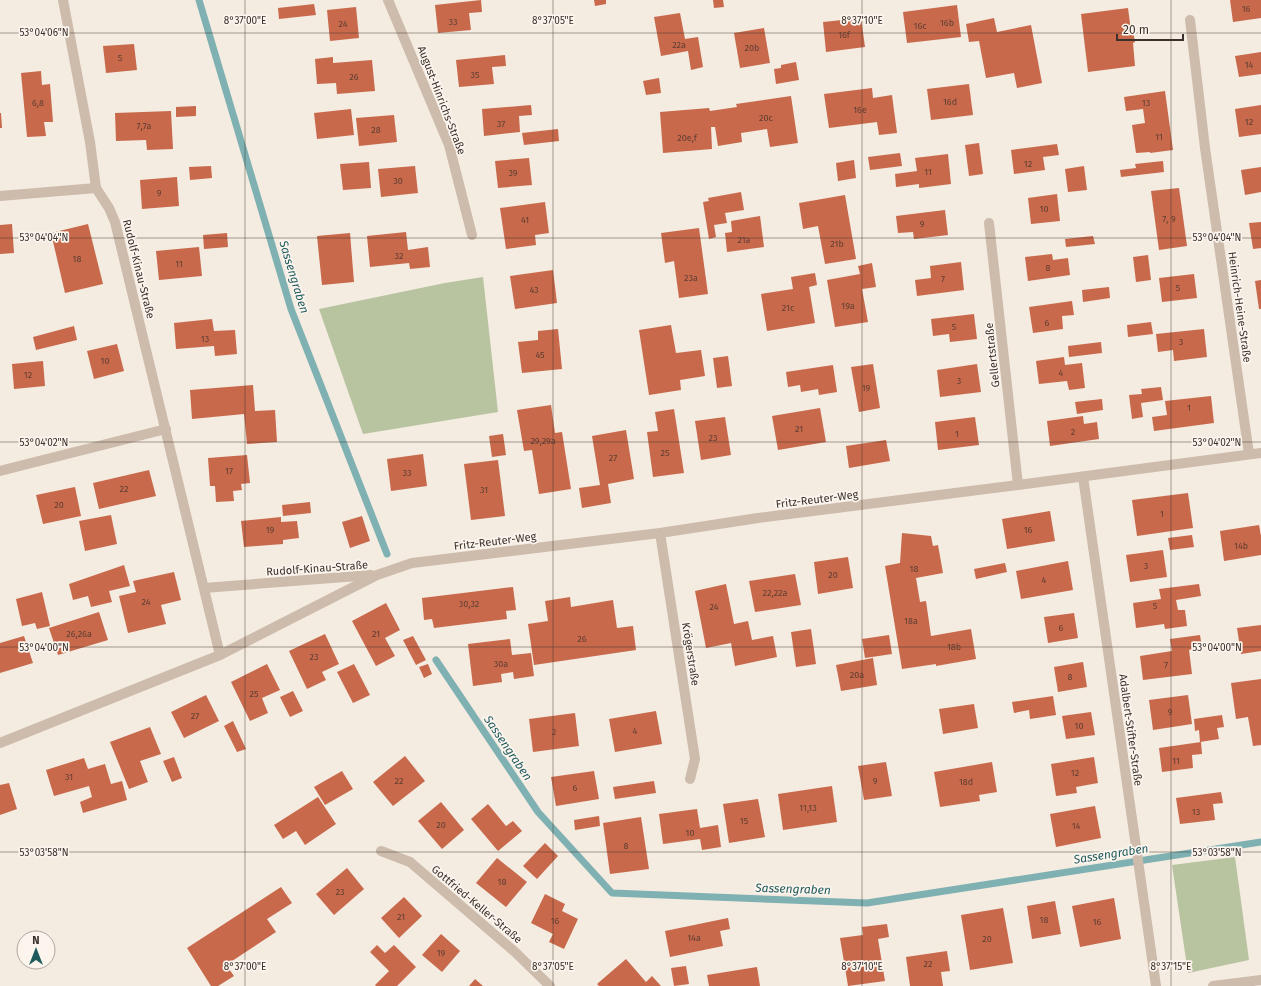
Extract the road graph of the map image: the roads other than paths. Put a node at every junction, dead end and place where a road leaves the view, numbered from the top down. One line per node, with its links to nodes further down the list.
1 (63, 0): 4 (street, Rudolf-Kinau-Straße)
2 (388, 0): 7 (street, August-Hinrichs-Straße)
3 (1190, 20): 10 (street, Heinrich-Heine-Straße)
4 (96, 188): 5 (street); 8 (street, Rudolf-Kinau-Straße)
5 (0, 196)
6 (989, 223): 13 (street, Gellertstraße)
7 (472, 235)
8 (166, 429): 11 (street); 16 (street, Rudolf-Kinau-Straße)
9 (1261, 452): 10 (street, Fritz-Reuter-Weg)
10 (1249, 454): 12 (street, Fritz-Reuter-Weg)
11 (0, 471)
12 (1083, 477): 13 (street, Fritz-Reuter-Weg); 23 (street, Adalbert-Stifter-Straße)
13 (1018, 485): 14 (street, Fritz-Reuter-Weg)
14 (660, 533): 15 (street, Fritz-Reuter-Weg); 19 (street, Krögerstraße)
15 (377, 575): 16 (street, Rudolf-Kinau-Straße); 17 (street, Rudolf-Kinau-Straße)
16 (204, 588): 17 (street, Rudolf-Kinau-Straße)
17 (220, 655): 18 (street, Rudolf-Kinau-Straße)
18 (0, 743)
19 (690, 779)
20 (381, 851): 22 (street, Gottfried-Keller-Straße)
21 (1261, 980): 24 (street)
22 (550, 986)
23 (1156, 986)
24 (1213, 986)

